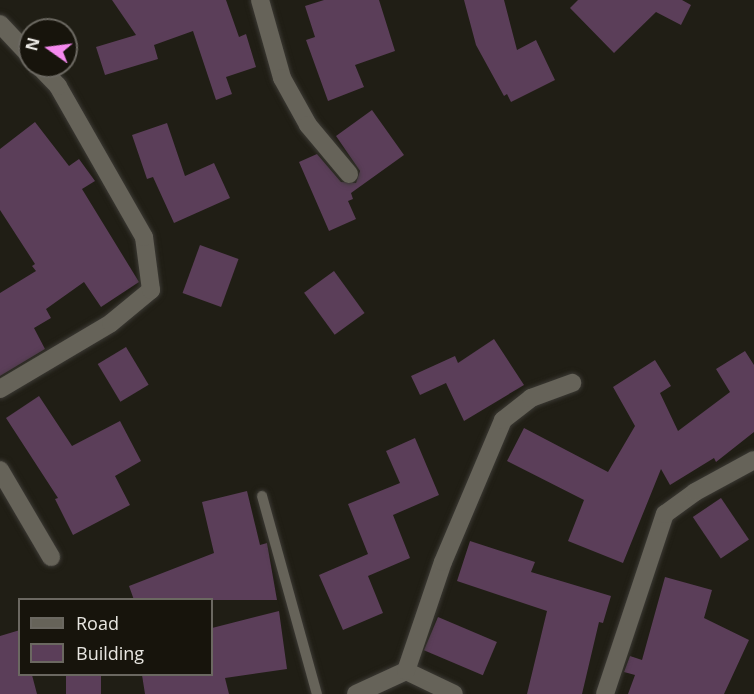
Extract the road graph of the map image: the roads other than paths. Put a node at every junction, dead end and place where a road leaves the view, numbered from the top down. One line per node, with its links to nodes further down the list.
1 (260, 0): 5 (street)
2 (0, 24): 3 (street)
3 (18, 43)
4 (50, 78): 7 (street)
5 (349, 174)
6 (572, 383): 12 (street)
7 (0, 389)
8 (754, 460): 16 (street)
9 (0, 470): 11 (street)
10 (262, 496): 13 (lane)
11 (51, 557)
12 (406, 671): 14 (street); 15 (street)
13 (317, 694)
14 (356, 694)
15 (454, 694)
16 (605, 694)

